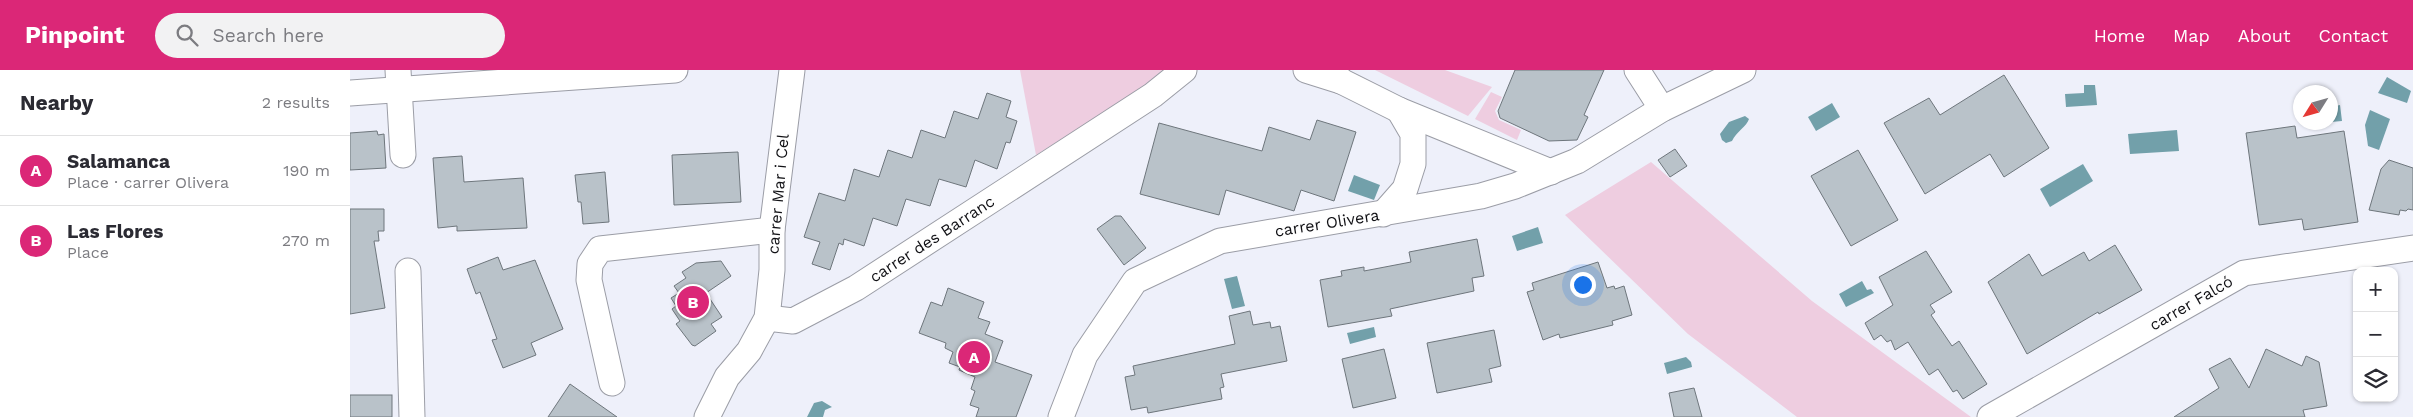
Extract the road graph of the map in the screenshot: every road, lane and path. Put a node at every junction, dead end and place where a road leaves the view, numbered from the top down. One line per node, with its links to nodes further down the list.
1 (675, 70): 8 (street)
2 (792, 70): 15 (street, carrer Mar i Cel)
3 (1184, 70): 18 (street, carrer des Barranc)
4 (1306, 70): 7 (street)
5 (1637, 70): 10 (street)
6 (1743, 70): 10 (street, carrer Olivera)
7 (1336, 76): 11 (street)
8 (398, 79): 9 (street); 12 (street)
9 (350, 93)
10 (1662, 109): 13 (street, carrer Olivera)
11 (1399, 110): 13 (street); 14 (street)
12 (402, 155)
13 (1551, 172): 14 (street, carrer Olivera)
14 (1383, 214): 22 (street, carrer Olivera)
15 (772, 230): 18 (street, carrer Mar i Cel); 19 (street)
16 (2413, 248): 23 (street, carrer Falcó)
17 (408, 271): 20 (street)
18 (767, 318): 21 (street)
19 (612, 382)
20 (412, 417)
21 (707, 417)
22 (1061, 417)
23 (1990, 417)

